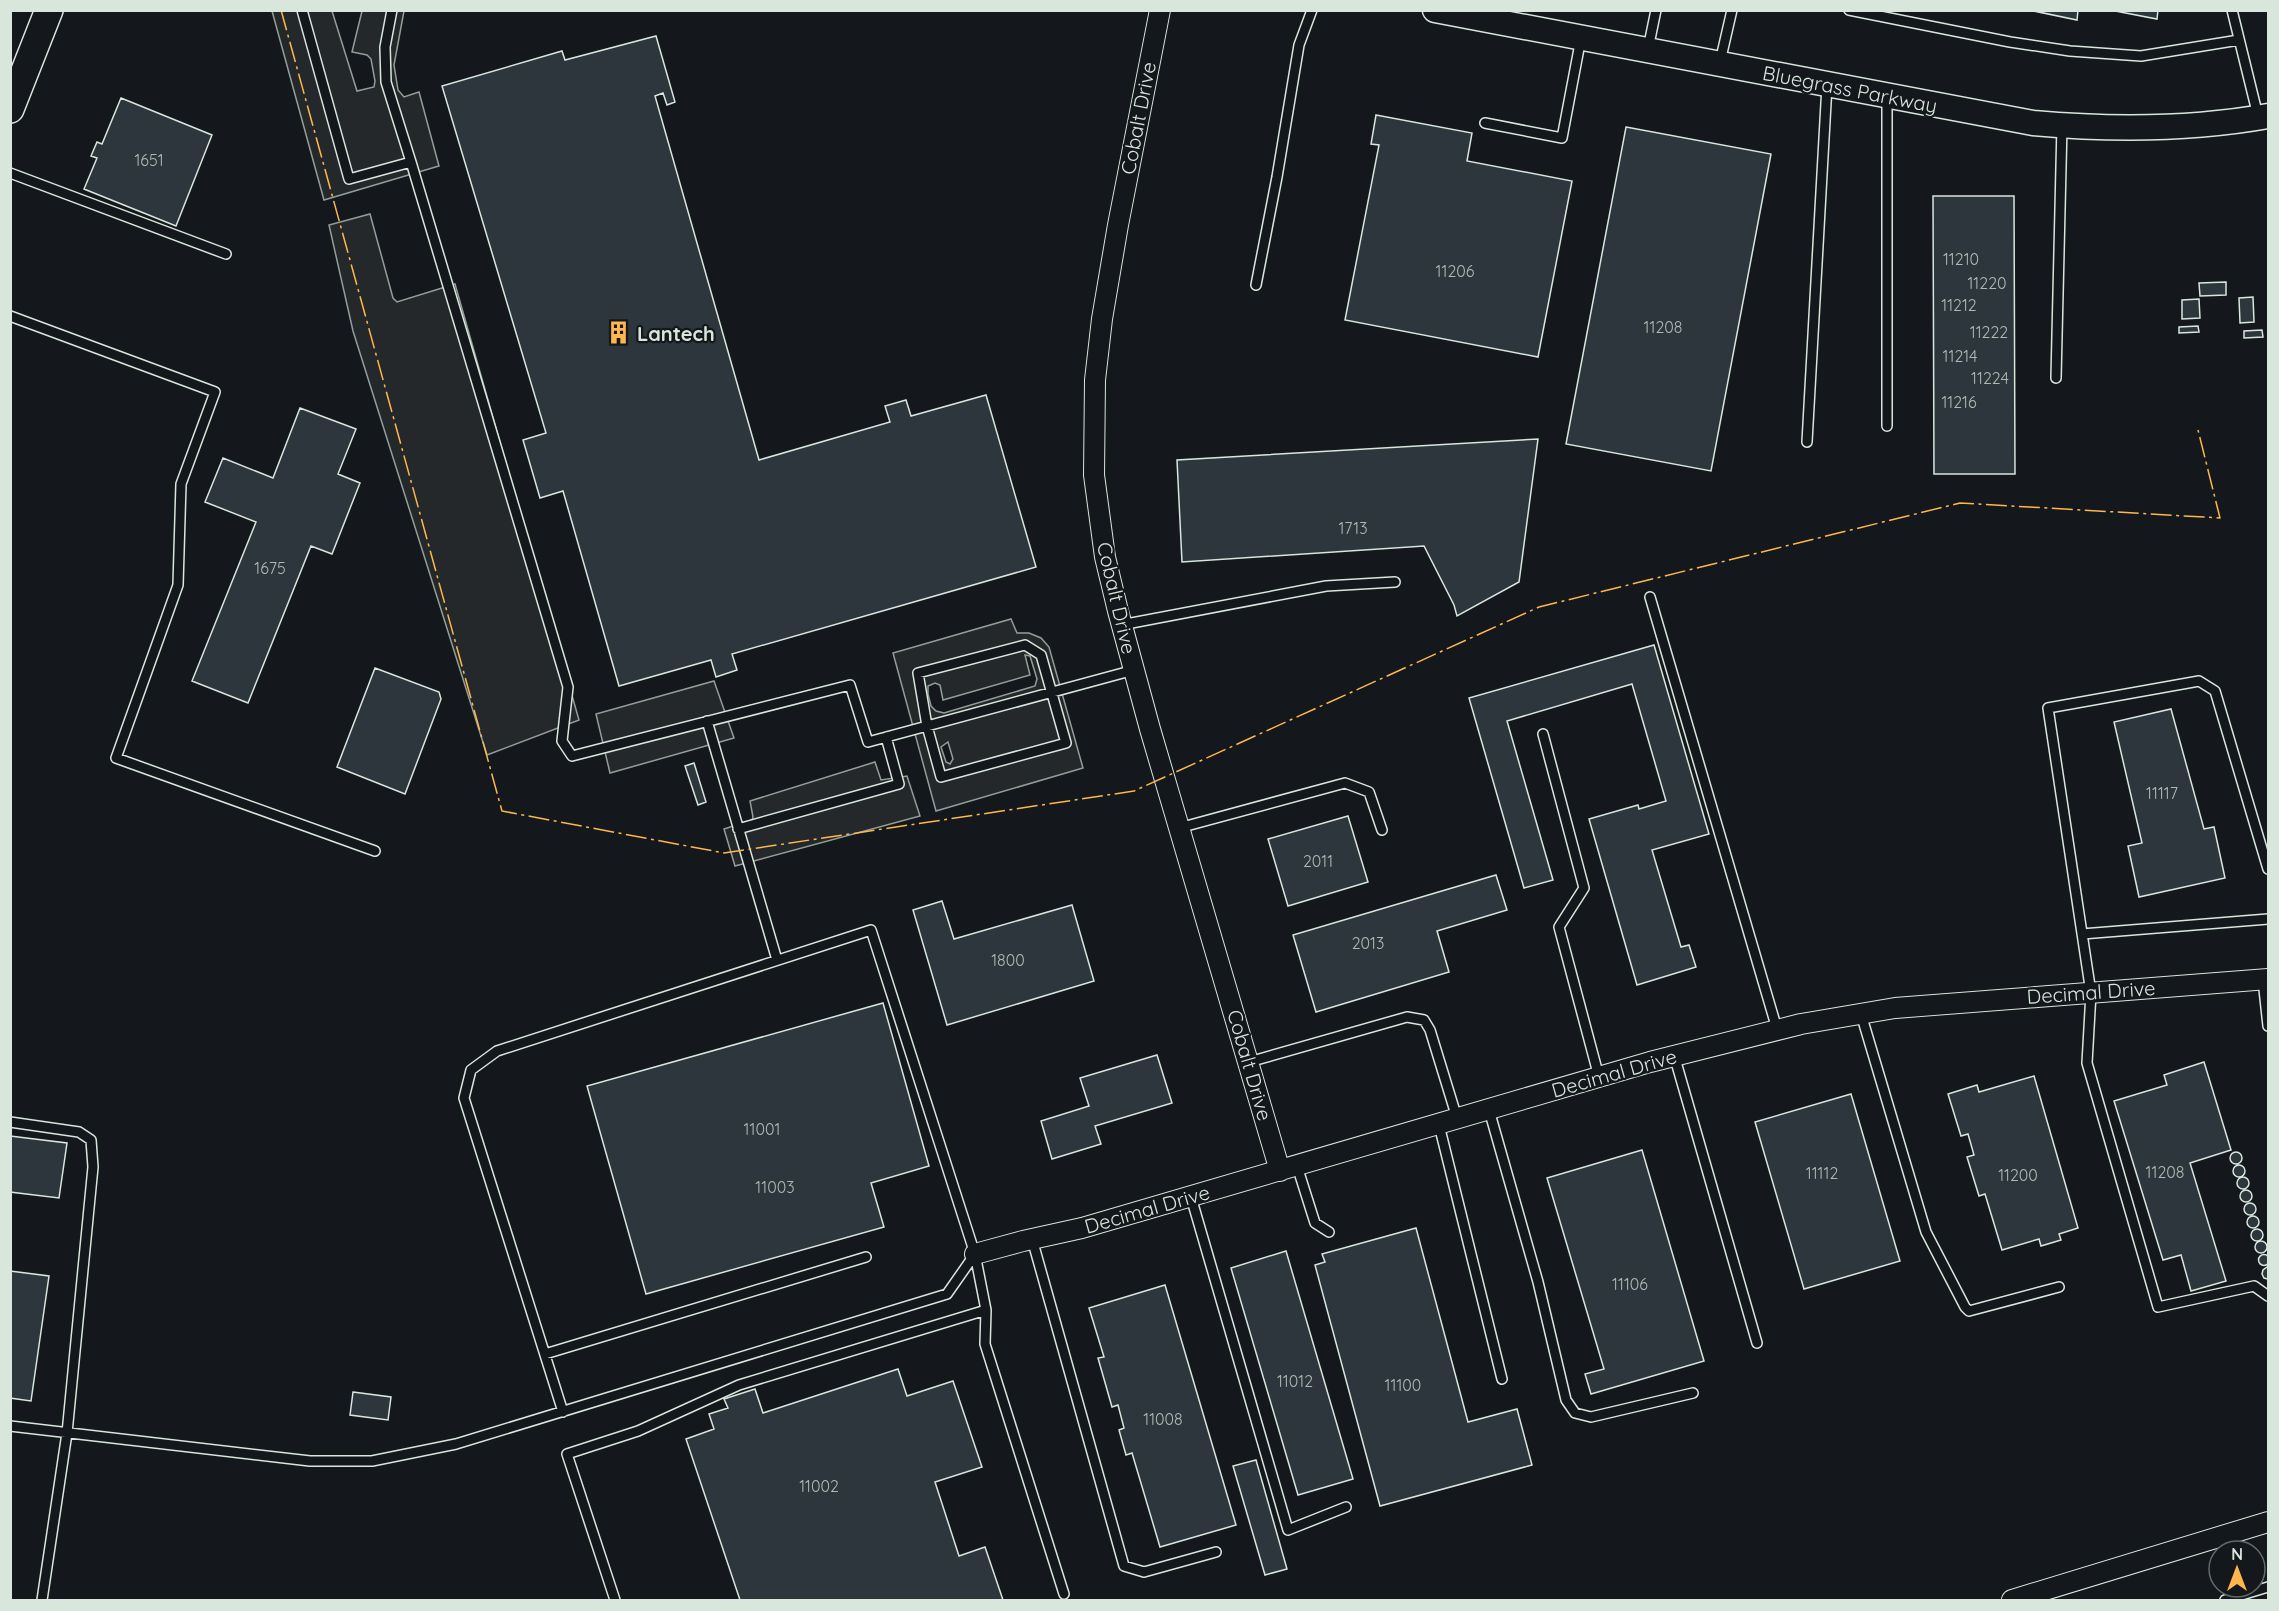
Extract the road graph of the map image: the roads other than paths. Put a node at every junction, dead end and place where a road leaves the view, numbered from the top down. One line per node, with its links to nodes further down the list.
1 (49, 10): 17 (main road)
2 (302, 10): 21 (lane)
3 (392, 10): 21 (lane)
4 (1160, 10): 31 (street, Cobalt Drive)
5 (1312, 10): 24 (lane)
6 (1435, 10): 11 (street, Bluegrass Parkway)
7 (1656, 10): 13 (lane)
8 (1732, 10): 14 (lane)
9 (1849, 10): 12 (lane)
10 (2232, 10): 12 (lane)
11 (1581, 38): 13 (street, Bluegrass Parkway); 19 (lane)
12 (2240, 40): 18 (lane)
13 (1648, 51): 14 (street, Bluegrass Parkway)
14 (1720, 64): 15 (street, Bluegrass Parkway)
15 (1827, 85): 16 (street, Bluegrass Parkway); 28 (lane)
16 (1887, 96): 20 (street, Bluegrass Parkway); 27 (lane)
17 (10, 109)
18 (2263, 117): 20 (street, Bluegrass Parkway)
19 (1485, 123)
20 (2062, 125): 26 (lane)
21 (411, 162): 34 (lane)
22 (10, 173): 23 (lane)
23 (226, 254)
24 (1256, 285)
25 (10, 316): 41 (lane)
26 (2056, 378)
27 (1887, 426)
28 (1807, 442)
29 (1395, 582): 31 (lane)
30 (1650, 597): 50 (lane)
31 (1121, 625): 32 (street, Cobalt Drive)
32 (1134, 670): 33 (lane); 38 (street, Cobalt Drive)
33 (1052, 692): 35 (lane); 35 (lane); 35 (lane)
34 (707, 722): 37 (lane); 39 (lane)
35 (927, 726): 37 (lane)
36 (1543, 734): 53 (lane)
37 (886, 737): 39 (lane)
38 (1179, 828): 40 (lane); 52 (street, Cobalt Drive)
39 (738, 829): 45 (lane)
40 (1382, 830)
41 (375, 851)
42 (2268, 869): 44 (lane)
43 (2268, 919): 44 (lane)
44 (2082, 934): 47 (lane)
45 (777, 960): 61 (lane); 67 (lane)
46 (2266, 979): 47 (street, Decimal Drive); 49 (lane)
47 (2091, 993): 48 (street, Decimal Drive); 64 (lane)
48 (1862, 1014): 50 (street, Decimal Drive); 63 (lane)
49 (2268, 1026)
50 (1777, 1029): 51 (street, Decimal Drive)
51 (1674, 1055): 53 (street, Decimal Drive); 66 (lane)
52 (1249, 1062): 56 (lane); 57 (street, Cobalt Drive)
53 (1599, 1077): 54 (street, Decimal Drive)
54 (1489, 1110): 56 (street, Decimal Drive); 69 (lane)
55 (10, 1122): 72 (lane)
56 (1448, 1122): 57 (street, Decimal Drive); 68 (lane)
57 (1288, 1168): 58 (street, Decimal Drive); 59 (lane)
58 (1191, 1197): 60 (street, Decimal Drive); 73 (lane)
59 (1329, 1232)
60 (1032, 1239): 61 (street, Decimal Drive); 75 (lane)
61 (975, 1254): 65 (lane); 70 (lane)
62 (866, 1257): 67 (lane)
63 (2060, 1287)
64 (2268, 1296)
65 (986, 1310): 77 (lane); 79 (lane)
66 (1756, 1342)
67 (545, 1354): 70 (lane)
68 (1502, 1379)
69 (1693, 1393)
70 (563, 1412): 72 (lane)
71 (10, 1426): 72 (lane)
72 (68, 1433): 78 (lane)
73 (1346, 1507)
74 (2268, 1522): 80 (street)
75 (1216, 1552)
76 (2268, 1587): 81 (lane)
77 (1064, 1594)
78 (42, 1600)
79 (615, 1600)
80 (2012, 1600)
81 (2225, 1600)

